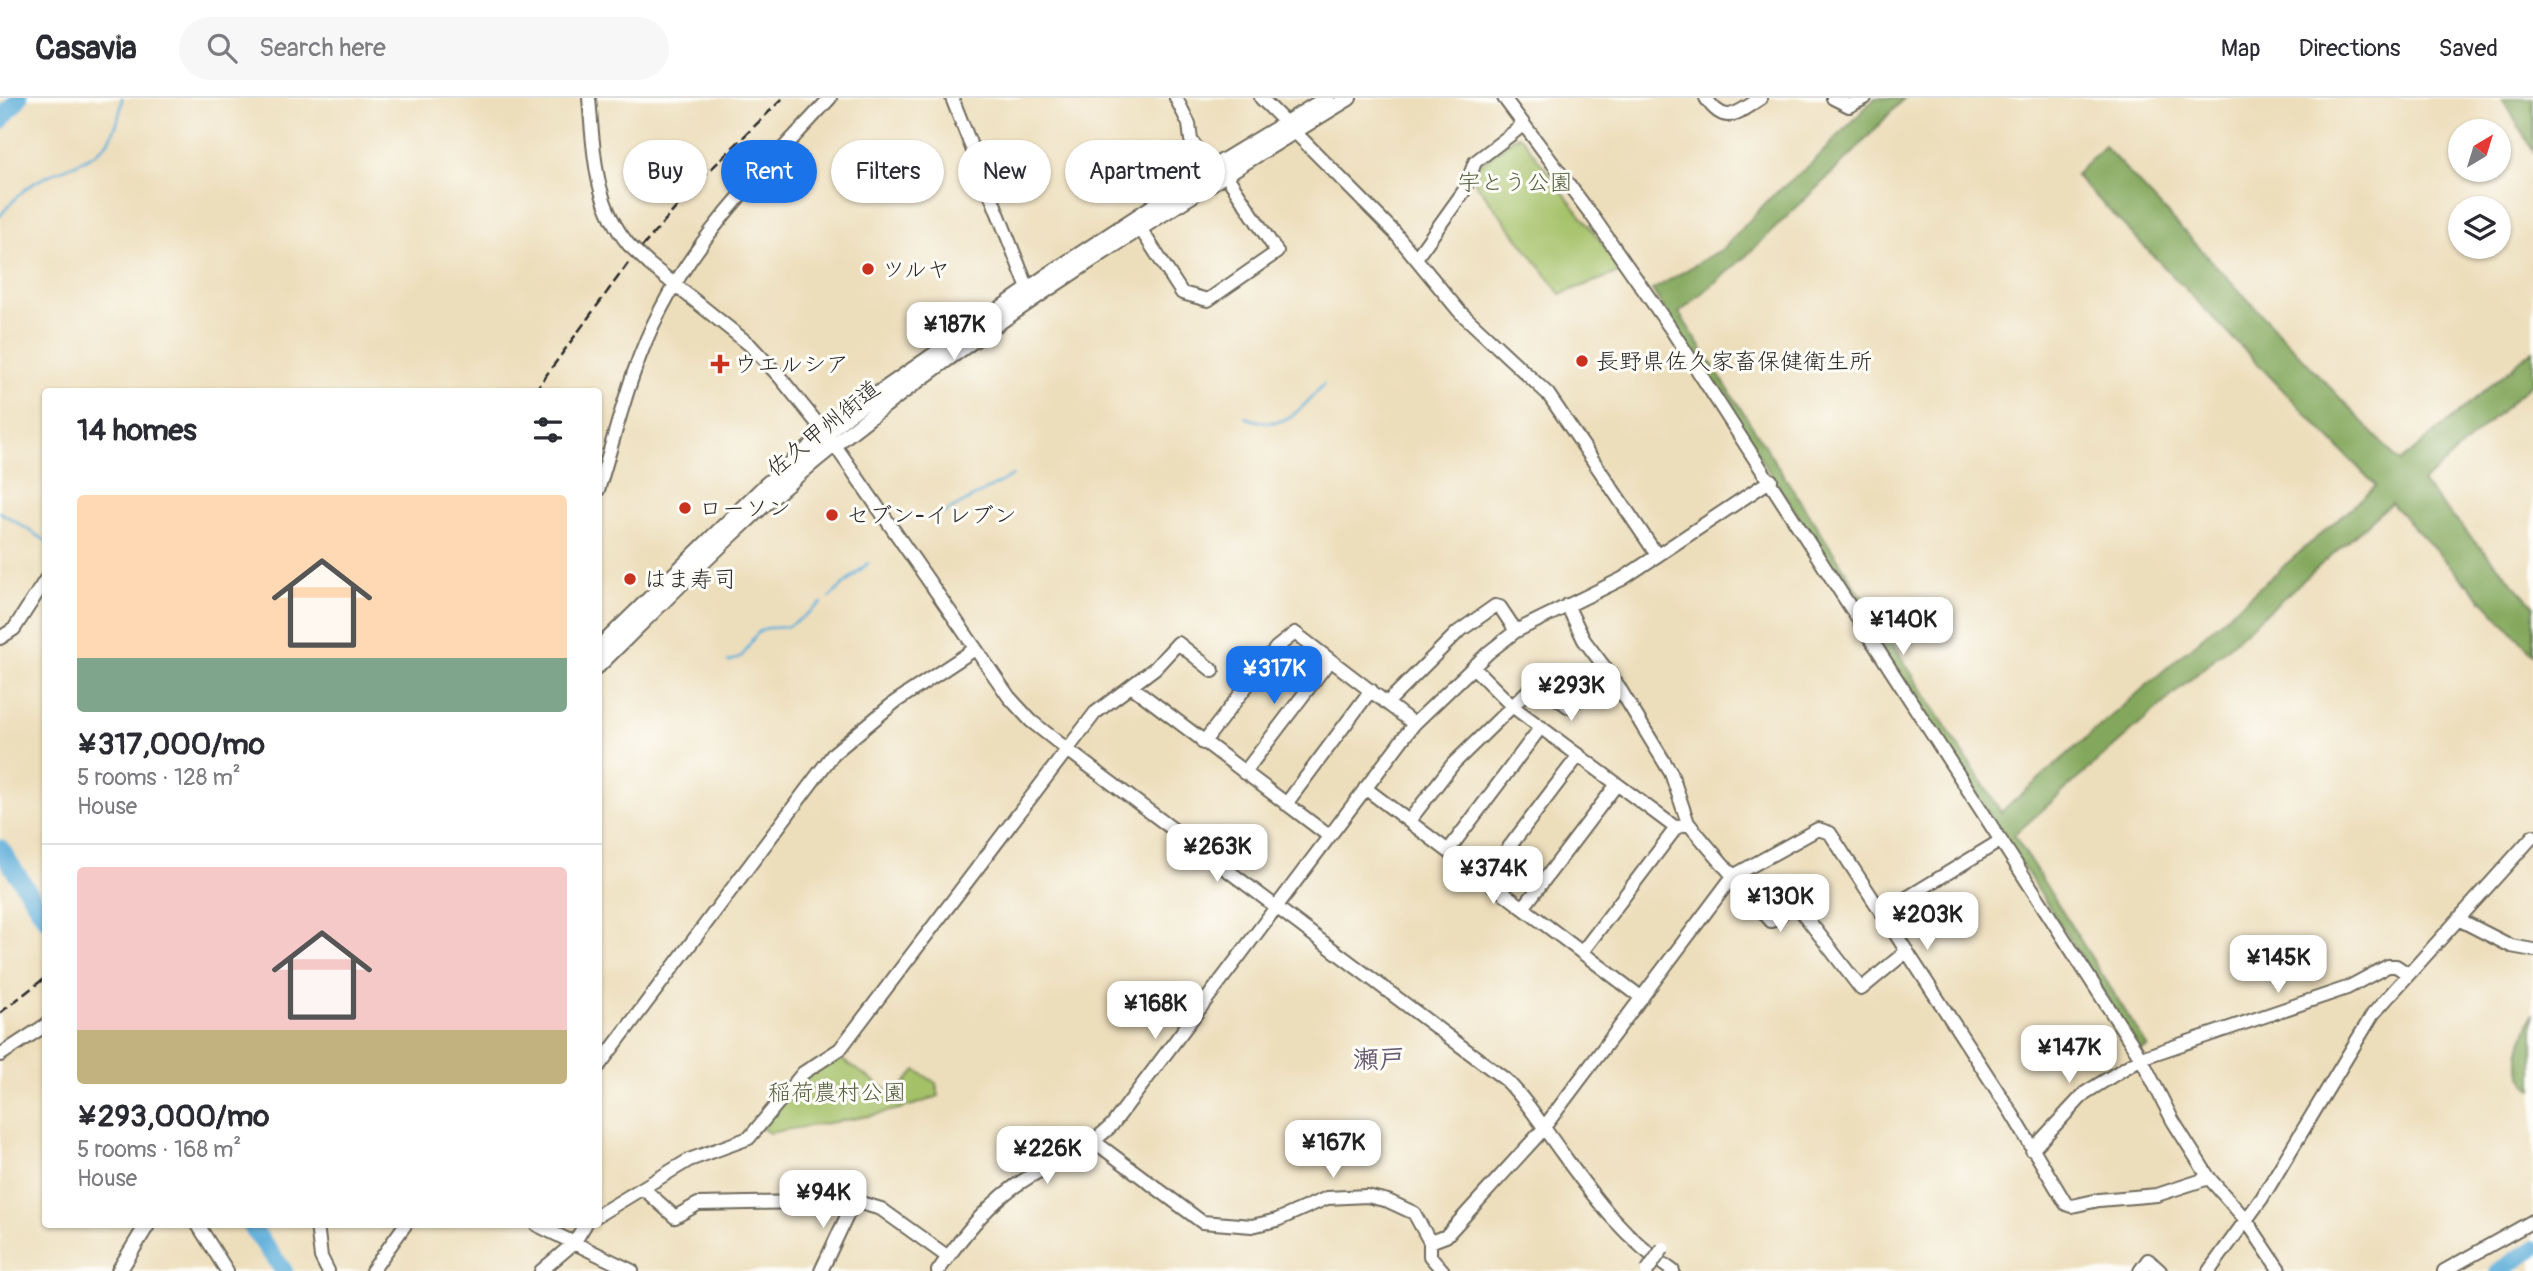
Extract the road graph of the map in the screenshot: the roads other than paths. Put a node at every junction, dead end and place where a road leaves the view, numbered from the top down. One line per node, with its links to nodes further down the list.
1 (589, 98): 21 (street, bridge)
2 (830, 98): 21 (street)
3 (952, 98): 22 (street)
4 (1176, 98): 15 (street)
5 (1261, 98): 14 (street)
6 (1327, 98): 14 (main road, 佐久甲州街道)
7 (1349, 98): 14 (main road, 佐久甲州街道)
8 (1504, 98): 13 (street)
9 (1706, 98): 10 (street)
10 (1761, 98)
11 (1833, 98): 12 (street)
12 (1865, 98)
13 (1522, 122): 20 (street); 25 (street)
14 (1291, 127): 16 (main road, 佐久甲州街道); 17 (main road, 佐久甲州街道); 20 (street)
15 (1191, 140)
16 (1225, 161)
17 (1226, 176): 19 (main road, 佐久甲州街道); 19 (street)
18 (1165, 203): 19 (main road, 佐久甲州街道)
19 (1137, 224): 22 (main road, 佐久甲州街道)
20 (1416, 258): 26 (street)
21 (674, 284): 23 (street); 24 (street)
22 (1031, 295): 23 (main road, 佐久甲州街道)
23 (830, 439): 31 (main road, 佐久甲州街道); 32 (street); 34 (main road, 佐久甲州街道)
24 (602, 478)
25 (1770, 480): 26 (street); 55 (street)
26 (1657, 555): 28 (street)
27 (42, 585): 30 (street)
28 (1567, 605): 29 (street); 37 (street)
29 (1516, 631): 35 (street); 40 (street)
30 (0, 638)
31 (602, 645)
32 (975, 649): 45 (street); 71 (street)
33 (1330, 660): 39 (street); 44 (street); 47 (street)
34 (602, 662)
35 (1473, 667): 41 (street); 42 (street)
36 (1213, 671): 38 (street)
37 (1615, 681): 41 (street); 52 (street)
38 (1131, 686): 44 (street); 45 (street)
39 (1371, 690): 40 (street); 50 (street)
40 (1387, 703): 42 (street)
41 (1512, 706): 43 (street); 51 (street)
42 (1414, 724): 49 (street)
43 (1541, 727): 46 (street); 56 (street)
44 (1203, 743): 47 (street)
45 (1069, 751): 59 (street); 76 (street)
46 (1579, 755): 48 (street); 58 (street)
47 (1244, 773): 50 (street)
48 (1616, 784): 52 (street); 60 (street)
49 (1365, 789): 51 (street); 53 (street)
50 (1286, 804): 53 (street)
51 (1409, 821): 56 (street)
52 (1682, 826): 57 (street); 65 (street)
53 (1329, 836): 59 (street)
54 (2533, 836): 62 (street)
55 (2000, 841): 61 (street); 70 (street)
56 (1448, 851): 58 (street)
57 (1733, 876): 61 (street); 64 (street); 67 (street)
58 (1485, 879): 60 (street)
59 (1276, 907): 72 (street); 73 (street)
60 (1523, 908): 65 (street)
61 (1882, 913): 64 (street)
62 (2460, 920): 63 (street); 66 (street)
63 (2533, 950)
64 (1907, 951): 74 (street)
65 (1582, 952): 67 (street)
66 (2408, 974): 70 (street); 79 (street)
67 (1642, 998): 72 (street)
68 (42, 1029): 69 (street)
69 (0, 1055)
70 (2141, 1058): 74 (street); 75 (street)
71 (602, 1062)
72 (1545, 1125): 87 (street); 101 (street)
73 (1095, 1142): 87 (street); 90 (street)
74 (2032, 1150): 75 (street)
75 (2209, 1178): 79 (street)
76 (645, 1190): 77 (street); 78 (street)
77 (854, 1201): 90 (street); 97 (street)
78 (602, 1213)
79 (2246, 1220): 104 (street); 105 (street)
80 (2533, 1221): 106 (street)
81 (145, 1228): 91 (main road)
82 (200, 1228): 92 (street)
83 (317, 1228): 93 (street)
84 (403, 1228): 94 (street)
85 (543, 1228): 88 (street)
86 (583, 1228): 88 (street)
87 (1430, 1242): 99 (street)
88 (574, 1243): 95 (street); 96 (street)
89 (1663, 1248): 100 (street, bridge)
90 (948, 1257): 98 (street)
91 (119, 1271)
92 (227, 1271)
93 (328, 1271)
94 (372, 1271)
95 (541, 1271)
96 (632, 1271)
97 (821, 1271)
98 (938, 1271)
99 (1443, 1271)
100 (1647, 1271)
101 (1673, 1271)
102 (2140, 1271): 103 (street)
103 (2160, 1271)
104 (2210, 1271)
105 (2280, 1271)
106 (2444, 1271)

